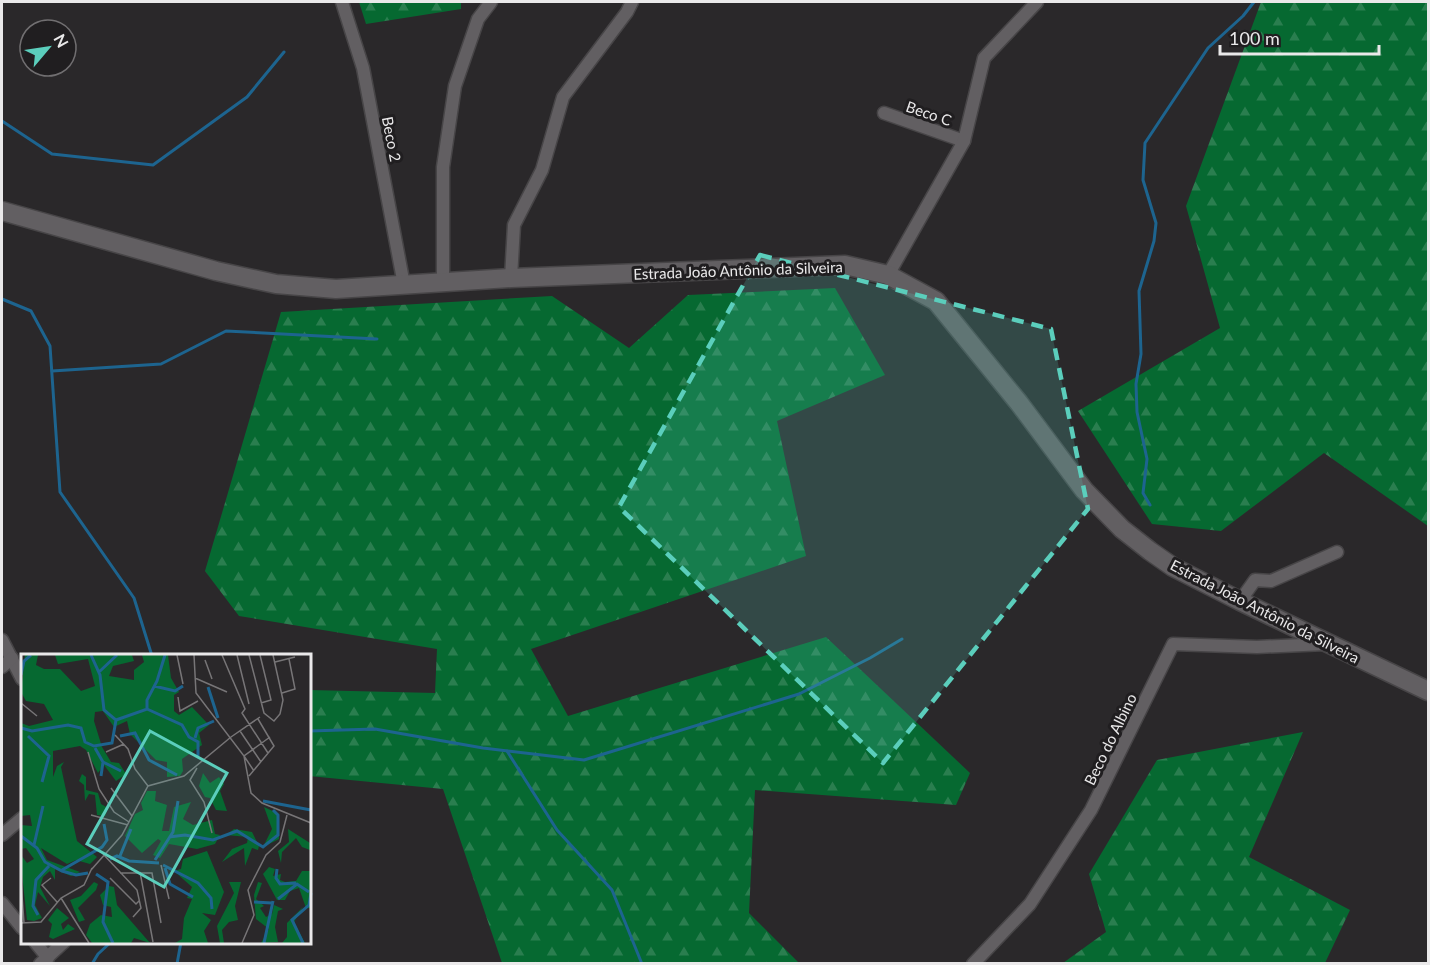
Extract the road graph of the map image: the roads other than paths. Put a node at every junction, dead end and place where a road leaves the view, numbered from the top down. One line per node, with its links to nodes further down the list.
1 (342, 2): 13 (street, Beco 2)
2 (491, 2): 12 (street)
3 (632, 2): 11 (street)
4 (1037, 2): 6 (street)
5 (884, 113): 6 (street, Beco C)
6 (964, 141): 10 (street)
7 (2, 200): 9 (main road, Estrada João Antônio da Silveira)
8 (2, 211): 9 (main road, Estrada João Antônio da Silveira)
9 (216, 271): 13 (main road, Estrada João Antônio da Silveira)
10 (888, 275): 11 (main road, Estrada João Antônio da Silveira); 15 (main road, Estrada João Antônio da Silveira)
11 (511, 278): 12 (main road, Estrada João Antônio da Silveira)
12 (443, 282): 13 (main road, Estrada João Antônio da Silveira)
13 (404, 285)
14 (1337, 552): 15 (street)
15 (1240, 601): 17 (main road, Estrada João Antônio da Silveira)
16 (2, 640): 18 (street)
17 (1328, 644): 21 (main road, Estrada João Antônio da Silveira); 29 (street, Beco do Albino)
18 (12, 658): 19 (street); 20 (street)
19 (2, 668)
20 (21, 677)
21 (1428, 691)
22 (21, 819): 23 (street)
23 (2, 835)
24 (2, 903): 25 (street)
25 (21, 927)
26 (36, 944): 28 (street)
27 (62, 944): 28 (street)
28 (44, 961)
29 (973, 963)

